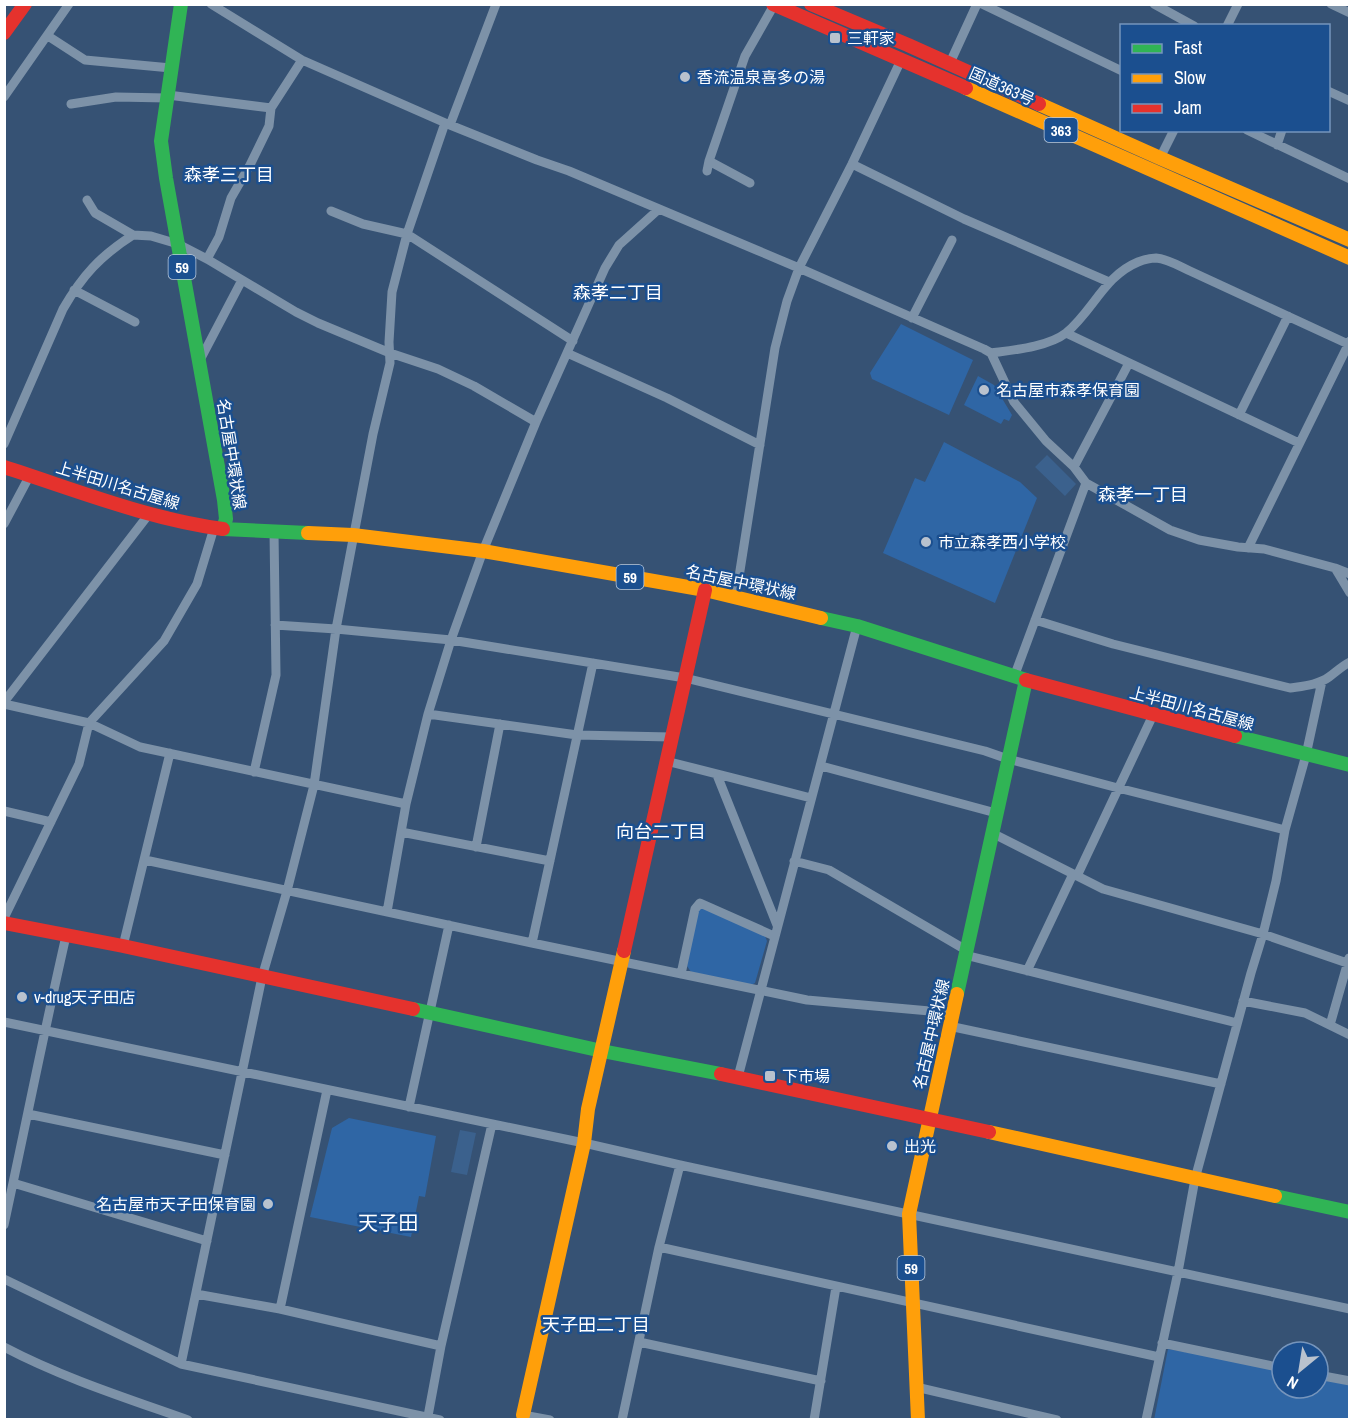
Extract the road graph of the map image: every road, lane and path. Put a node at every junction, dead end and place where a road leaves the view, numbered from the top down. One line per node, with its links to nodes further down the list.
1 (25, 4): 15 (main road)
2 (69, 4): 16 (street)
3 (181, 4): 21 (main road, 名古屋中環状線 / 59)
4 (211, 4): 18 (street)
5 (496, 4): 30 (street)
6 (811, 4): 17 (main road, 国道363号 / 363)
7 (980, 4): 20 (street); 22 (street)
8 (1154, 4): 13 (street)
9 (1238, 4): 14 (street)
10 (1331, 4): 12 (street)
11 (773, 5): 19 (main road, 国道363号 / 363); 38 (street)
12 (1350, 13)
13 (1190, 24)
14 (1228, 24)
15 (4, 33)
16 (48, 36): 21 (street); 26 (street)
17 (908, 45): 19 (street); 20 (main road, 国道363号 / 363)
18 (302, 60): 29 (street); 30 (street)
19 (901, 60): 23 (main road, 国道363号 / 363); 36 (street)
20 (950, 64): 23 (street); 35 (main road, 国道363号 / 363)
21 (171, 68): 25 (main road, 名古屋中環状線 / 59)
22 (1120, 70)
23 (944, 78): 47 (main road, 国道363号 / 363)
24 (1330, 91): 27 (street)
25 (167, 96): 28 (street); 29 (street); 46 (main road, 名古屋中環状線 / 59)
26 (4, 97)
27 (1350, 101)
28 (71, 104)
29 (271, 108): 48 (street)
30 (448, 124): 40 (street); 42 (street)
31 (1173, 132): 35 (street)
32 (1251, 132): 34 (street)
33 (1281, 132): 34 (street)
34 (1277, 145): 37 (street)
35 (1160, 158): 45 (main road, 国道363号 / 363)
36 (852, 164): 49 (street); 51 (street)
37 (1350, 179)
38 (750, 183)
39 (87, 200): 43 (street)
40 (659, 209): 49 (street); 57 (street)
41 (332, 211): 42 (street)
42 (407, 234): 57 (street); 59 (street)
43 (133, 235): 46 (street); 52 (street)
44 (952, 240): 54 (street)
45 (1350, 240)
46 (178, 244): 48 (street); 62 (main road, 名古屋中環状線 / 59)
47 (1350, 258)
48 (207, 260): 50 (street)
49 (798, 268): 54 (street); 68 (street)
50 (242, 280): 59 (street); 62 (street)
51 (1109, 282): 53 (street); 56 (street)
52 (74, 290): 55 (street); 67 (street)
53 (1288, 316): 58 (street); 64 (street)
54 (912, 318): 61 (street)
55 (135, 322)
56 (1066, 333): 61 (street); 63 (street)
57 (573, 341): 60 (street)
58 (1349, 342): 66 (street)
59 (390, 353): 65 (street); 77 (street)
60 (567, 353): 65 (street); 68 (street)
61 (991, 353): 70 (street)
62 (200, 362): 75 (main road, 名古屋中環状線 / 59)
63 (1129, 363): 64 (street); 70 (street)
64 (1239, 415): 66 (street)
65 (536, 422): 79 (street)
66 (1299, 443): 78 (street)
67 (4, 444)
68 (760, 445): 84 (street)
69 (4, 467): 71 (main road, 上半田川名古屋線)
70 (1074, 467): 72 (street)
71 (30, 475): 73 (main road, 上半田川名古屋線); 74 (street)
72 (1086, 483): 78 (street); 85 (street)
73 (149, 514): 75 (main road, 上半田川名古屋線); 95 (street)
74 (4, 524)
75 (218, 528): 76 (main road, 名古屋中環状線 / 59); 99 (street)
76 (274, 532): 77 (main road, 名古屋中環状線 / 59); 86 (street)
77 (353, 535): 79 (main road, 名古屋中環状線 / 59); 88 (street)
78 (1248, 548): 80 (street)
79 (483, 551): 82 (main road, 名古屋中環状線 / 59); 89 (street)
80 (1335, 568): 81 (street); 83 (street)
81 (1350, 574)
82 (705, 590): 84 (main road, 名古屋中環状線 / 59); 92 (main road)
83 (1350, 593)
84 (736, 596): 87 (main road, 名古屋中環状線 / 59)
85 (1035, 620): 93 (street); 94 (street)
86 (275, 625): 88 (street); 109 (street)
87 (857, 626): 93 (main road, 名古屋中環状線 / 59); 97 (street)
88 (336, 629): 89 (street); 111 (street)
89 (451, 640): 91 (street); 96 (street)
90 (1350, 662): 94 (street)
91 (593, 663): 92 (street); 101 (street)
92 (685, 678): 97 (street); 102 (main road)
93 (1020, 679): 98 (main road, 上半田川名古屋線); 105 (main road, 名古屋中環状線 / 59)
94 (1322, 681): 104 (street)
95 (4, 703): 99 (street)
96 (428, 714): 100 (street); 114 (street)
97 (834, 715): 105 (street); 108 (street)
98 (1153, 715): 104 (main road, 上半田川名古屋線); 112 (street)
99 (89, 723): 103 (street); 117 (street)
100 (500, 724): 101 (street); 121 (street)
101 (577, 735): 102 (street); 123 (street)
102 (672, 737): 106 (main road)
103 (170, 753): 109 (street); 122 (street)
104 (1306, 754): 107 (main road, 上半田川名古屋線); 118 (street)
105 (1008, 759): 112 (street); 116 (main road, 名古屋中環状線 / 59)
106 (666, 761): 110 (street); 138 (main road)
107 (1350, 765)
108 (821, 766): 113 (street); 116 (street)
109 (254, 772): 111 (street)
110 (717, 775): 113 (street); 131 (street)
111 (314, 785): 114 (street); 126 (street)
112 (1118, 788): 118 (street); 125 (street)
113 (811, 798): 124 (street)
114 (406, 804): 119 (street)
115 (4, 811): 117 (street)
116 (996, 813): 120 (main road, 名古屋中環状線 / 59)
117 (51, 822): 128 (street)
118 (1285, 830): 132 (street)
119 (401, 832): 121 (street); 127 (street)
120 (992, 833): 125 (street); 137 (main road, 名古屋中環状線 / 59)
121 (476, 847): 123 (street)
122 (145, 860): 126 (street); 136 (street)
123 (550, 861): 135 (street)
124 (794, 861): 131 (street); 137 (street)
125 (1075, 875): 132 (street); 140 (street)
126 (287, 891): 127 (street); 142 (street)
127 (387, 912): 130 (street)
128 (4, 918)
129 (4, 923): 133 (main road)
130 (448, 925): 135 (street); 145 (street)
131 (777, 926): 134 (street)
132 (1263, 934): 139 (street); 144 (street)
133 (66, 936): 136 (main road); 150 (street)
134 (774, 936): 141 (street); 143 (street)
135 (532, 943): 138 (street)
136 (123, 946): 142 (main road)
137 (965, 952): 140 (street); 146 (main road, 名古屋中環状線 / 59)
138 (622, 961): 141 (street); 152 (main road)
139 (1349, 961): 149 (street)
140 (1027, 970): 148 (street)
141 (681, 974): 143 (street)
142 (262, 977): 145 (main road); 153 (street)
143 (760, 991): 146 (street); 154 (street)
144 (1243, 1001): 148 (street); 149 (street)
145 (429, 1012): 152 (main road); 157 (street)
146 (951, 1020): 155 (street); 159 (main road, 名古屋中環状線 / 59)
147 (4, 1022): 150 (street)
148 (1237, 1023): 155 (street)
149 (1330, 1025): 151 (street)
150 (44, 1030): 153 (street); 158 (street)
151 (1350, 1035)
152 (602, 1051): 154 (main road); 161 (main road)
153 (243, 1072): 156 (street); 162 (street)
154 (738, 1077): 159 (main road)
155 (1221, 1084): 164 (street)
156 (327, 1090): 157 (street); 176 (street)
157 (409, 1107): 160 (street)
158 (28, 1114): 162 (street); 165 (street)
159 (928, 1118): 164 (main road); 167 (main road, 名古屋中環状線 / 59)
160 (492, 1124): 161 (street); 180 (street)
161 (584, 1143): 163 (street); 190 (main road)
162 (225, 1155): 169 (street)
163 (681, 1165): 167 (street); 170 (street)
164 (1195, 1179): 166 (main road); 171 (street)
165 (13, 1183): 168 (street); 169 (street)
166 (1350, 1212)
167 (909, 1214): 171 (street); 175 (main road, 名古屋中環状線 / 59)
168 (4, 1225)
169 (207, 1240): 174 (street)
170 (659, 1247): 173 (street); 178 (street)
171 (1178, 1272): 177 (street); 179 (street)
172 (4, 1279): 183 (street)
173 (836, 1287): 175 (street); 187 (street)
174 (196, 1294): 176 (street); 183 (street)
175 (912, 1302): 182 (street); 188 (main road, 名古屋中環状線 / 59)
176 (280, 1309): 180 (street)
177 (1350, 1309)
178 (639, 1342): 187 (street); 194 (street)
179 (1162, 1343): 182 (street); 184 (street)
180 (441, 1346): 189 (street)
181 (4, 1347): 191 (street)
182 (1158, 1357): 198 (street)
183 (181, 1364): 189 (street)
184 (1270, 1366)
185 (1330, 1377): 186 (street)
186 (1350, 1381)
187 (820, 1382): 195 (street)
188 (916, 1387): 196 (main road, 名古屋中環状線 / 59); 197 (street)
189 (428, 1416): 192 (street)
190 (523, 1417): 193 (street)
191 (188, 1419)
192 (440, 1419)
193 (550, 1419)
194 (622, 1419)
195 (814, 1419)
196 (918, 1419)
197 (1057, 1419)
198 (1146, 1419)

